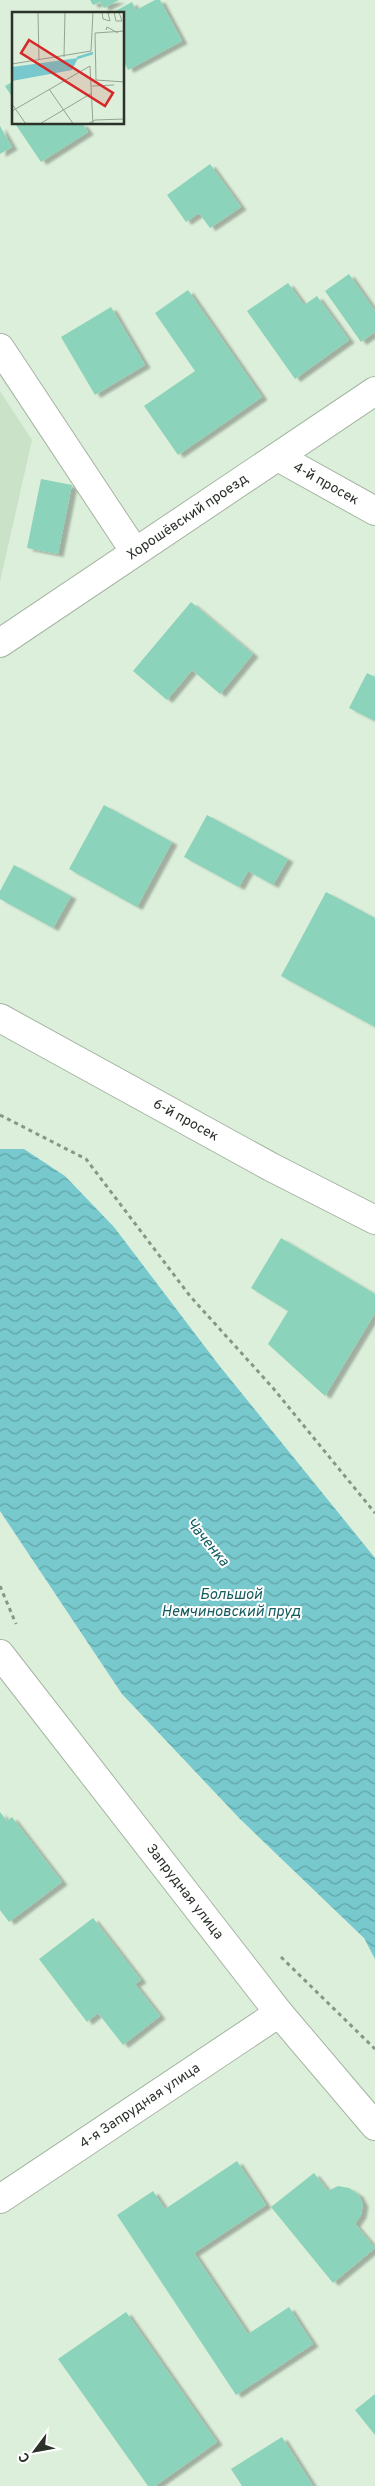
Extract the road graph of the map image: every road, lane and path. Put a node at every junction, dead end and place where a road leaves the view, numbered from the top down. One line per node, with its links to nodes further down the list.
1 (0, 348): 5 (street)
2 (375, 391): 3 (street, Хорошёвский проезд)
3 (278, 457): 4 (street, 4-й просек); 5 (street, Хорошёвский проезд)
4 (375, 511)
5 (135, 552): 6 (street, Хорошёвский проезд)
6 (0, 643)
7 (0, 1018): 9 (street, 6-й просек)
8 (0, 1115): 10 (path)
9 (375, 1220)
10 (375, 1513)
11 (0, 1654): 12 (street, Запрудная улица)
12 (279, 2013): 13 (street, Запрудная улица); 14 (street, 4-я Запрудная улица)
13 (375, 2126)
14 (0, 2199)

